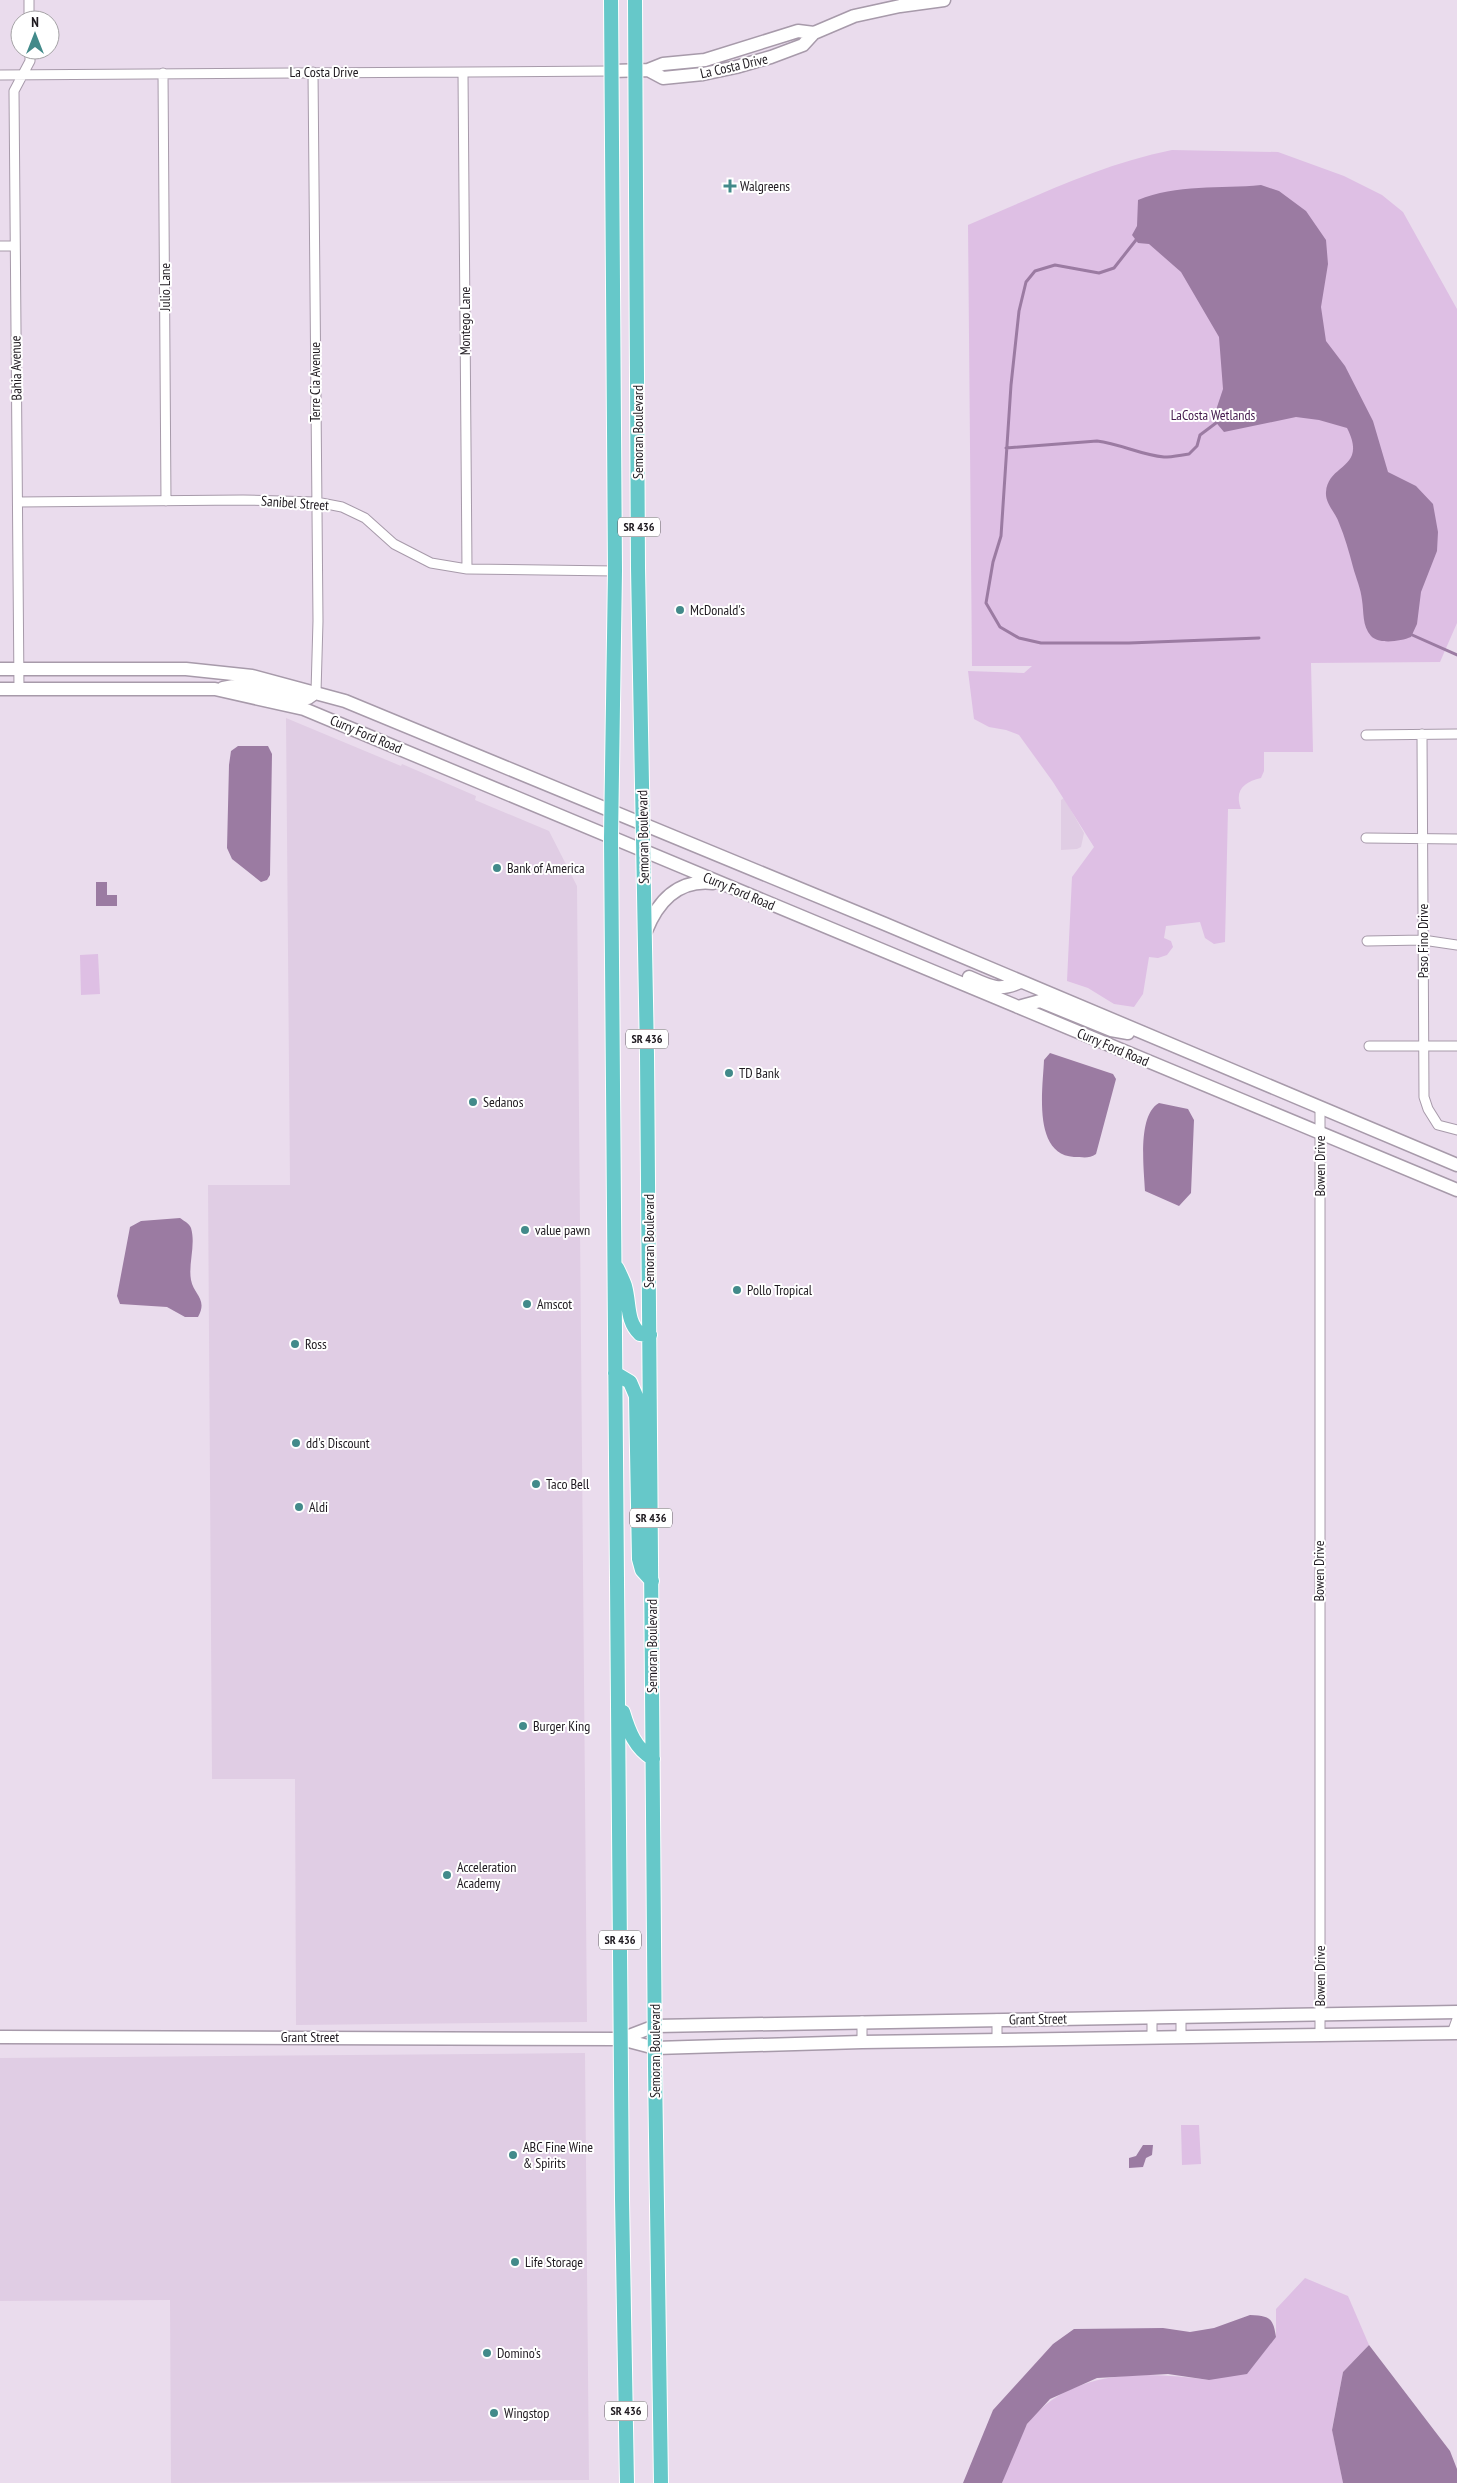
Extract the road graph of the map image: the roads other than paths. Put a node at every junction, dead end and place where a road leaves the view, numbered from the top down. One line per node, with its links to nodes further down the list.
1 (611, 0): 9 (main road, Semoran Boulevard / SR 436)
2 (635, 0): 8 (main road, Semoran Boulevard / SR 436)
3 (944, 0): 4 (main road, La Costa Drive)
4 (814, 33): 5 (main road, La Costa Drive); 7 (main road, La Costa Drive)
5 (751, 47): 7 (main road); 8 (main road, La Costa Drive)
6 (30, 60): 14 (street, Bahia Avenue)
7 (736, 67): 8 (main road, La Costa Drive)
8 (642, 70): 9 (main road, La Costa Drive); 32 (main road, Semoran Boulevard / SR 436)
9 (611, 71): 12 (street, La Costa Drive); 21 (main road, Semoran Boulevard / SR 436)
10 (313, 72): 11 (street, La Costa Drive); 12 (street, La Costa Drive); 19 (street, Terre Cia Avenue)
11 (163, 73): 14 (street, La Costa Drive); 17 (street, Julio Lane)
12 (463, 73): 20 (street, Montego Lane)
13 (0, 75): 14 (street, La Costa Drive)
14 (22, 75): 16 (street, Bahia Avenue)
15 (0, 246): 16 (street)
16 (15, 246): 18 (street, Bahia Avenue)
17 (166, 501): 18 (street, Sanibel Street); 19 (street, Sanibel Street)
18 (18, 502): 23 (street, Bahia Avenue)
19 (316, 502): 20 (street, Sanibel Street); 27 (street, Terre Cia Avenue)
20 (467, 569): 21 (street, Sanibel Street)
21 (615, 571): 31 (main road, Semoran Boulevard / SR 436)
22 (0, 669): 23 (main road, Curry Ford Road)
23 (18, 669): 25 (street, Bahia Avenue); 27 (main road, Curry Ford Road)
24 (0, 689): 25 (main road, Curry Ford Road)
25 (19, 689): 26 (main road, Curry Ford Road)
26 (215, 690): 27 (main road); 34 (main road, Curry Ford Road)
27 (316, 692): 31 (main road, Curry Ford Road)
28 (1422, 734): 29 (street); 30 (street); 33 (street, Paso Fino Drive)
29 (1457, 734)
30 (1366, 735)
31 (612, 811): 32 (main road, Curry Ford Road); 34 (main road, Semoran Boulevard / SR 436)
32 (643, 824): 37 (main road, Semoran Boulevard / SR 436); 44 (main road, Curry Ford Road)
33 (1423, 837): 35 (street); 36 (street); 40 (street, Paso Fino Drive)
34 (611, 838): 37 (main road, Curry Ford Road); 57 (main road, Semoran Boulevard / SR 436)
35 (1366, 838)
36 (1457, 840)
37 (644, 851): 38 (main road, Curry Ford Road); 39 (main road, Semoran Boulevard / SR 436)
38 (721, 884): 39 (main road); 43 (main road, Curry Ford Road)
39 (646, 931): 58 (main road, Semoran Boulevard / SR 436)
40 (1423, 940): 41 (street); 42 (street); 47 (street, Paso Fino Drive)
41 (1366, 941)
42 (1457, 945)
43 (875, 947): 44 (main road); 45 (main road, Curry Ford Road)
44 (1020, 982): 46 (main road, Curry Ford Road)
45 (1018, 1007): 46 (main road); 52 (main road, Curry Ford Road)
46 (1150, 1036): 50 (main road, Curry Ford Road)
47 (1424, 1045): 48 (street); 49 (street); 51 (street, Paso Fino Drive)
48 (1370, 1046)
49 (1457, 1046)
50 (1320, 1108): 52 (street, Bowen Drive); 53 (main road, Curry Ford Road)
51 (1457, 1130)
52 (1320, 1134): 54 (main road, Curry Ford Road); 64 (street, Bowen Drive)
53 (1457, 1165)
54 (1416, 1173): 55 (main road); 56 (main road, Curry Ford Road)
55 (1457, 1184)
56 (1457, 1190)
57 (615, 1262): 58 (main road); 59 (main road, Semoran Boulevard / SR 436)
58 (650, 1334): 60 (main road, Semoran Boulevard / SR 436)
59 (616, 1373): 60 (main road); 61 (main road, Semoran Boulevard / SR 436)
60 (652, 1581): 62 (main road, Semoran Boulevard / SR 436)
61 (619, 1700): 62 (main road); 76 (main road, Semoran Boulevard / SR 436)
62 (653, 1759): 70 (main road, Semoran Boulevard / SR 436)
63 (1457, 2012): 64 (main road, Grant Street)
64 (1320, 2014): 65 (main road, Grant Street); 72 (street, Bowen Drive)
65 (1181, 2017): 66 (main road, Grant Street); 75 (street)
66 (1152, 2018): 67 (main road, Grant Street); 74 (street)
67 (997, 2019): 69 (main road, Grant Street); 77 (street)
68 (1457, 2019): 71 (street)
69 (862, 2021): 70 (main road, Grant Street); 78 (street)
70 (655, 2026): 76 (main road, Grant Street); 79 (main road, Semoran Boulevard / SR 436)
71 (1454, 2033): 72 (main road, Grant Street)
72 (1320, 2035): 75 (main road, Grant Street)
73 (0, 2037): 76 (main road, Grant Street)
74 (1152, 2037): 75 (main road, Grant Street); 77 (main road, Grant Street)
75 (1181, 2037)
76 (621, 2039): 79 (main road, Grant Street); 80 (main road, Semoran Boulevard / SR 436)
77 (997, 2040): 78 (main road, Grant Street)
78 (862, 2042): 79 (main road, Grant Street)
79 (655, 2048): 81 (main road, Semoran Boulevard / SR 436)
80 (627, 2483)
81 (661, 2483)

